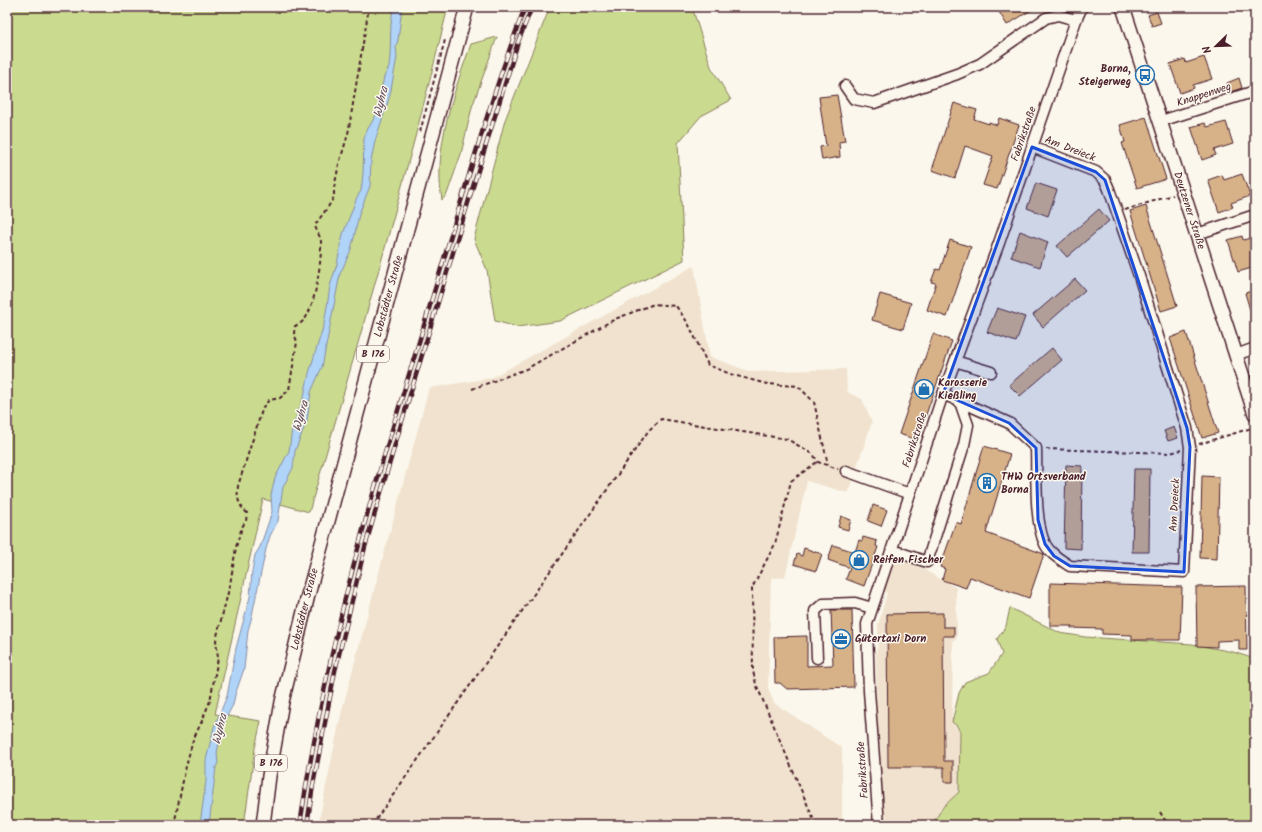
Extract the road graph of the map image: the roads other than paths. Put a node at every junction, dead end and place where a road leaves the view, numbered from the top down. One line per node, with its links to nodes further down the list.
1 (467, 7): 23 (main road, Lobstädter Straße / B 176)
2 (1082, 7): 4 (street, Fabrikstraße)
3 (1123, 7): 7 (main road, Deutzener Straße)
4 (1076, 20): 5 (street); 8 (street, Fabrikstraße)
5 (845, 86)
6 (1255, 91): 7 (street, Knappenweg)
7 (1161, 122): 10 (main road, Deutzener Straße)
8 (1032, 148): 13 (street, Fabrikstraße); 16 (street, Am Dreieck)
9 (1255, 215): 10 (street)
10 (1197, 234): 12 (main road, Deutzener Straße)
11 (1255, 348): 12 (street)
12 (1236, 355): 17 (main road, Deutzener Straße)
13 (955, 361): 14 (street); 15 (street, Fabrikstraße)
14 (991, 372)
15 (943, 394): 16 (street); 19 (street, Fabrikstraße)
16 (960, 402): 20 (street)
17 (1255, 414)
18 (846, 471): 19 (street)
19 (910, 494): 20 (street, Fabrikstraße)
20 (892, 550): 21 (street, Fabrikstraße)
21 (872, 608): 22 (street); 24 (street, Fabrikstraße)
22 (817, 658)
23 (263, 825)
24 (879, 825)

